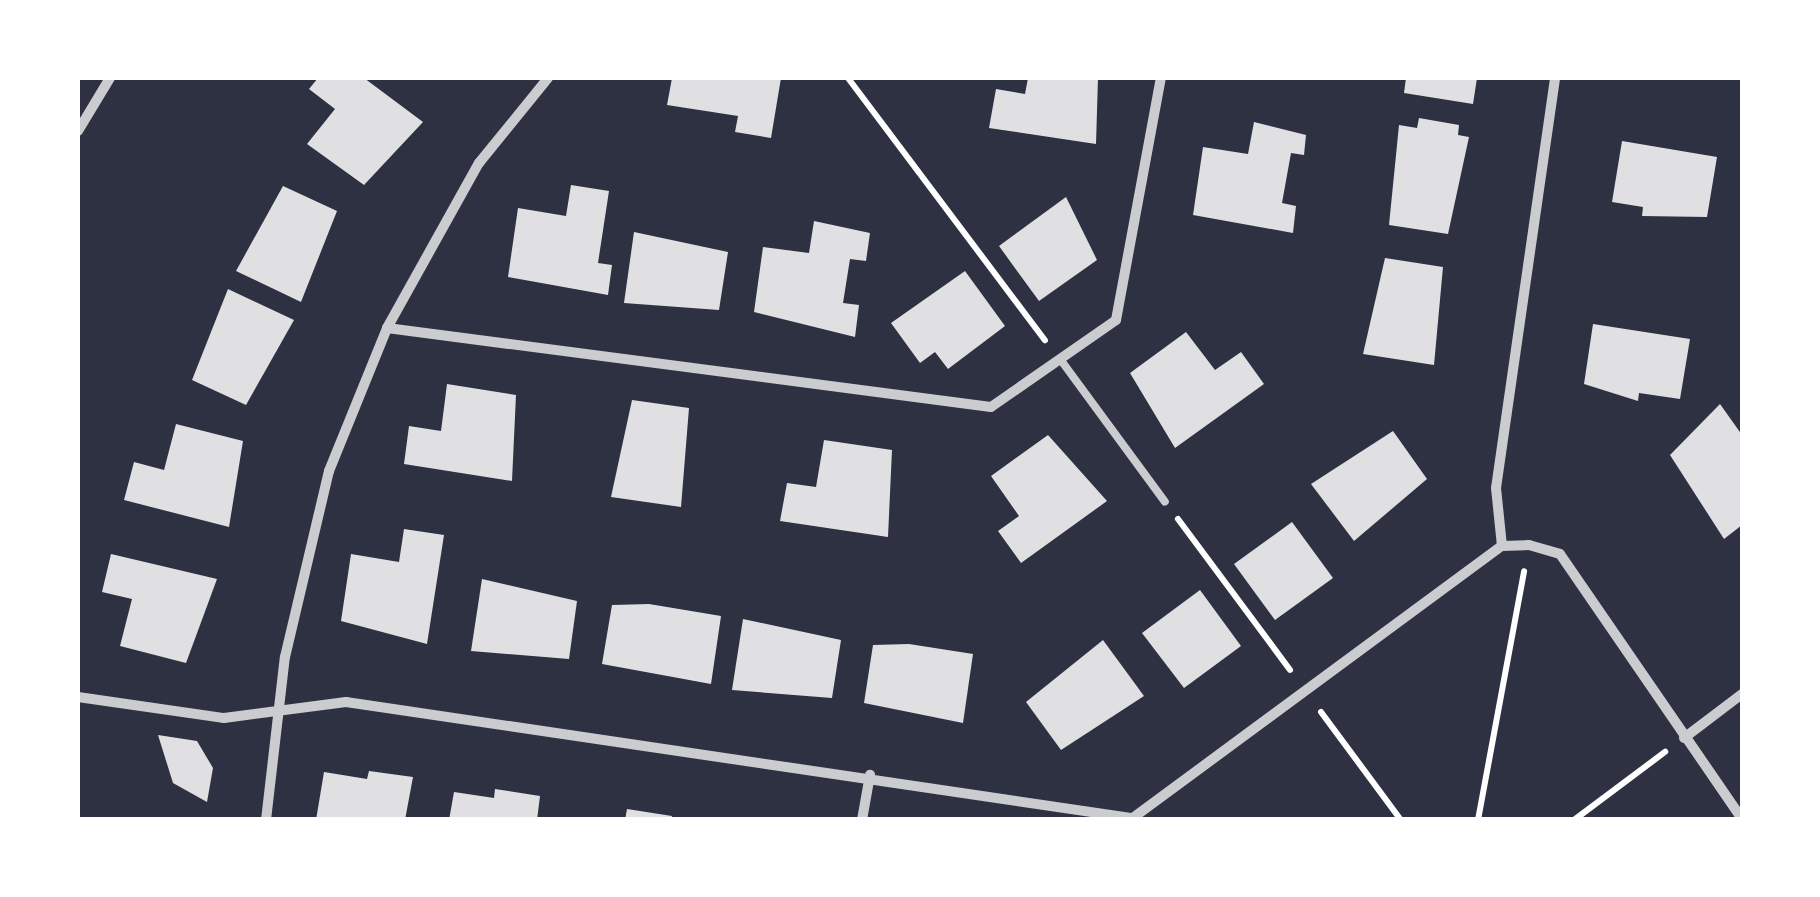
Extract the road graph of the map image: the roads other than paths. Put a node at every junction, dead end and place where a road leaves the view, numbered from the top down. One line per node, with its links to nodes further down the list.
1 (110, 78): 5 (street)
2 (548, 78): 6 (street)
3 (1160, 78): 7 (street)
4 (1555, 78): 9 (street)
5 (78, 130)
6 (387, 328): 7 (street); 12 (street)
7 (1062, 363): 8 (lane)
8 (1165, 502)
9 (1502, 546): 13 (street); 15 (street)
10 (1742, 694): 13 (street)
11 (78, 698): 12 (street)
12 (275, 712): 14 (street); 17 (street)
13 (1684, 738): 16 (street)
14 (870, 774): 15 (street); 18 (street)
15 (1131, 818)
16 (1742, 819)
17 (266, 820)
18 (862, 820)

